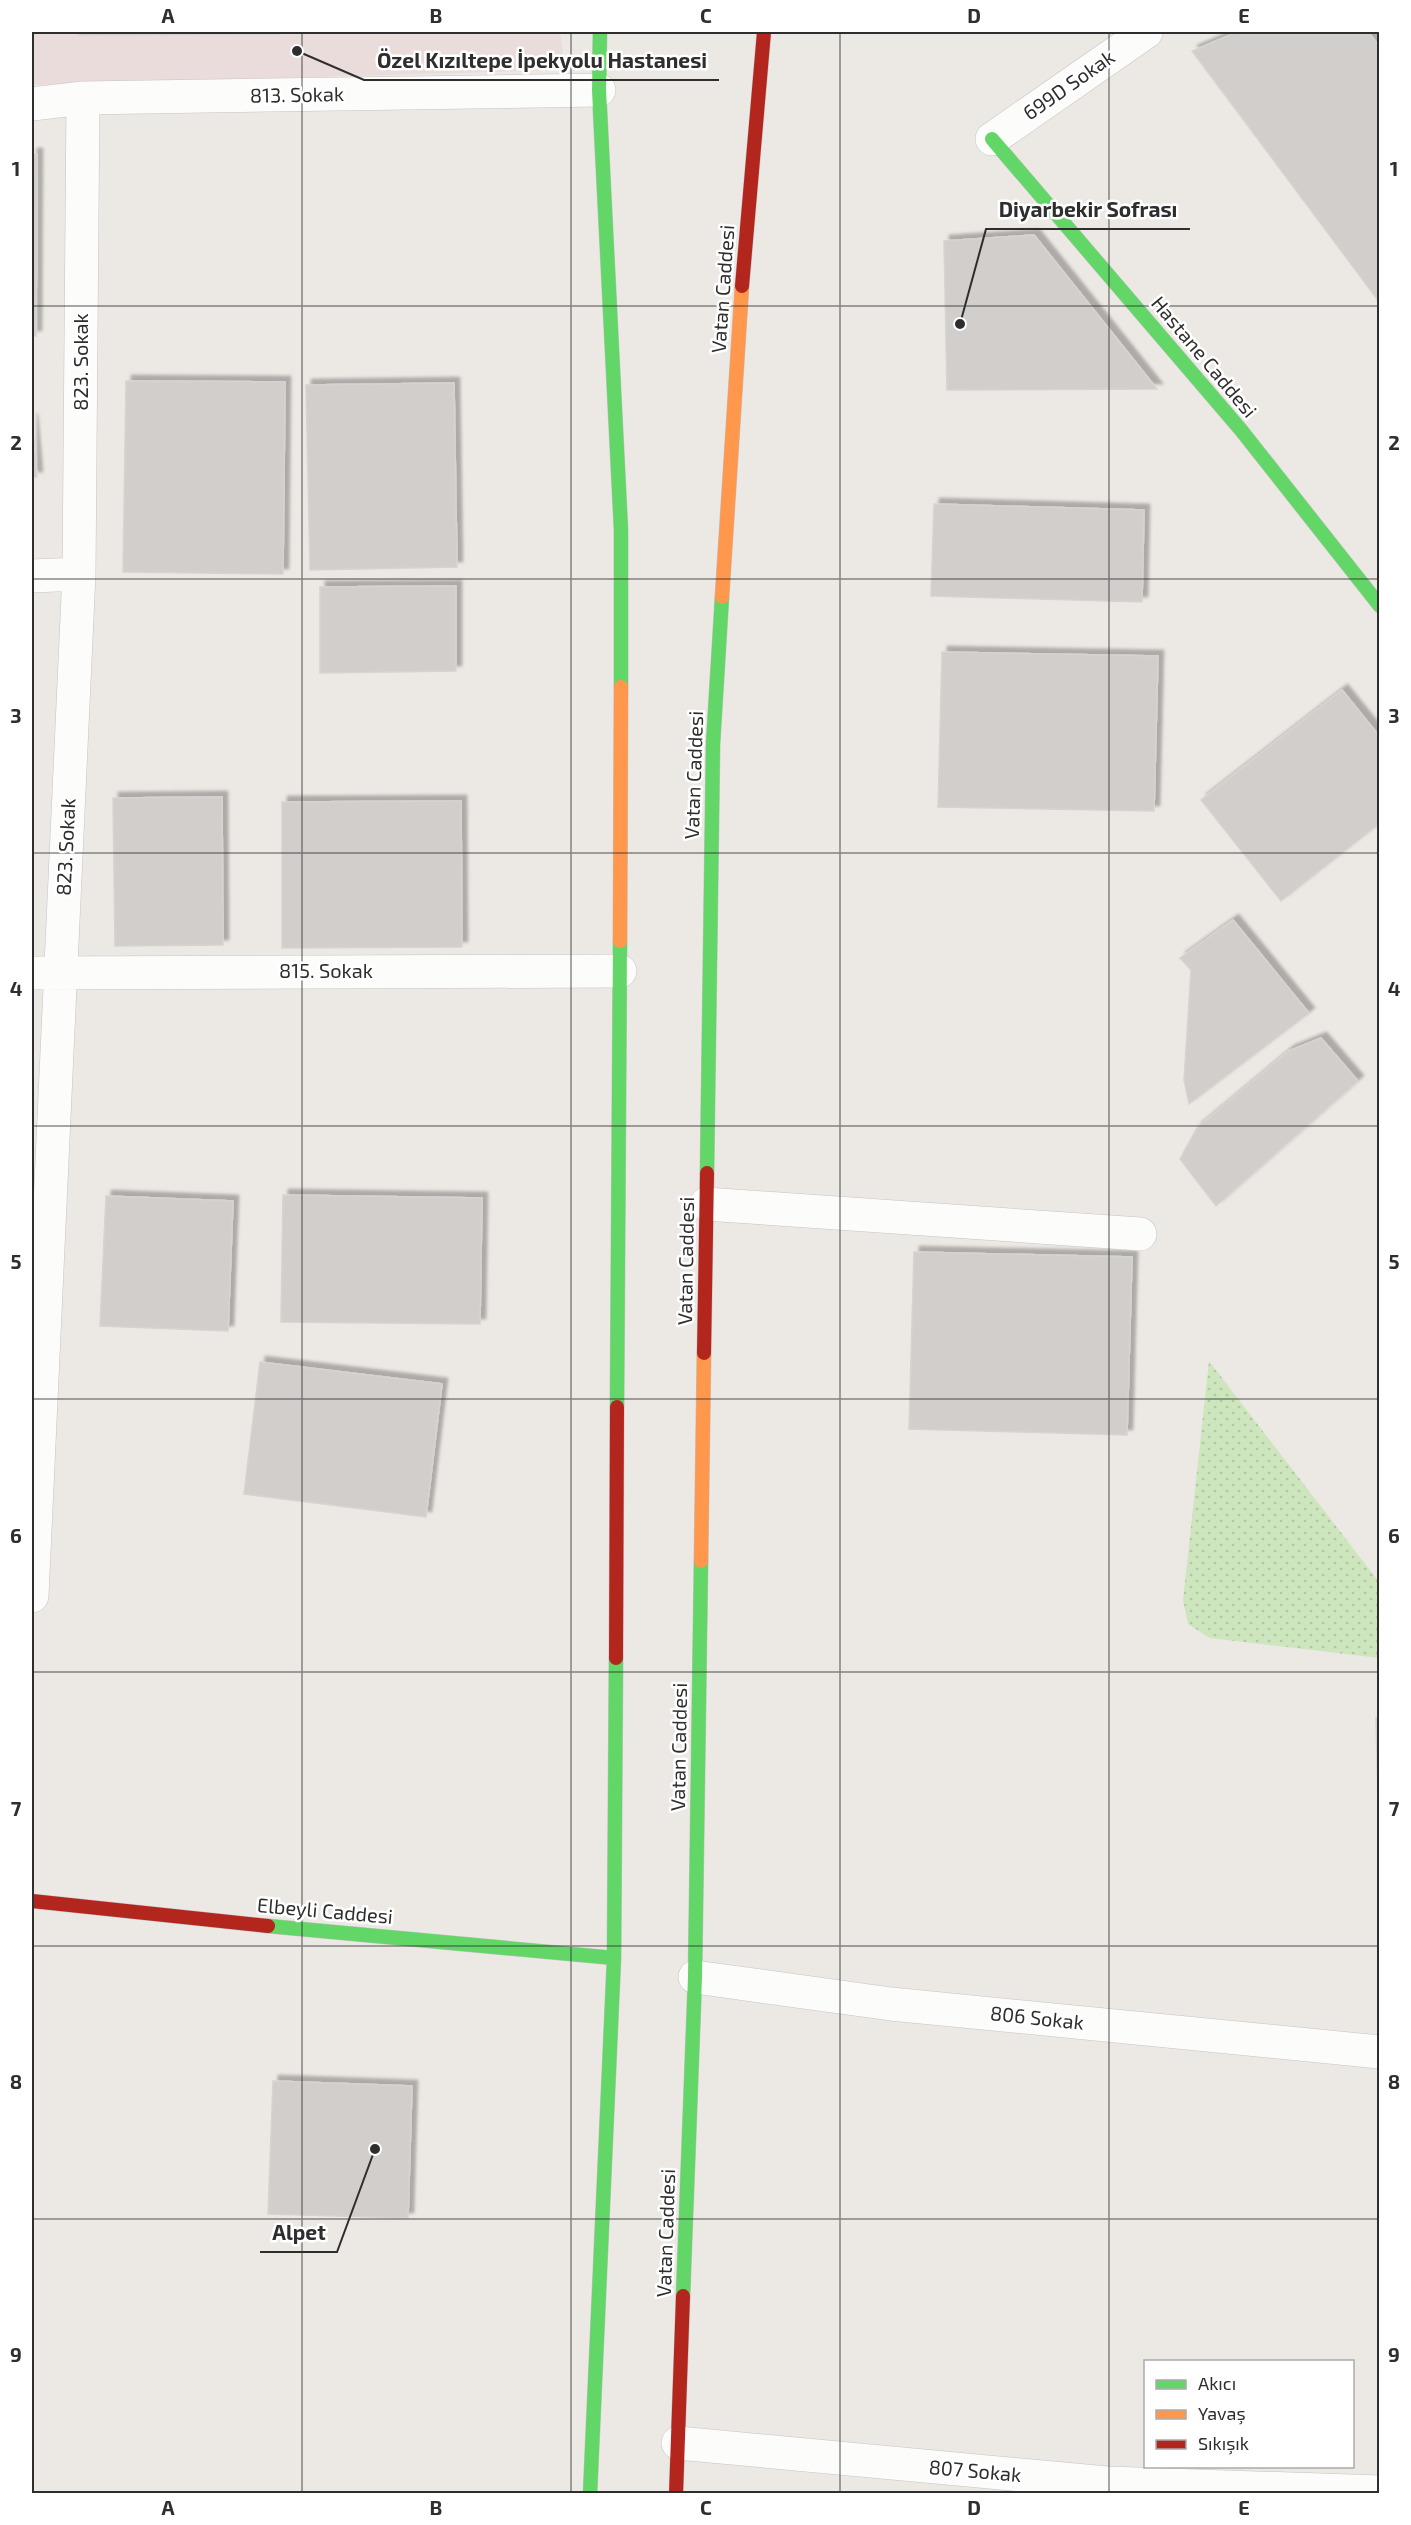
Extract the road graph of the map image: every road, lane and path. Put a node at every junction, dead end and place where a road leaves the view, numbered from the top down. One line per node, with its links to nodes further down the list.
1 (600, 32): 4 (main road)
2 (764, 32): 13 (main road, Vatan Caddesi)
3 (1146, 32): 7 (street, 699D Sokak)
4 (599, 90): 5 (street, 813. Sokak); 11 (main road)
5 (83, 98): 6 (street, 813. Sokak); 8 (street, 823. Sokak)
6 (32, 105)
7 (992, 139): 10 (main road, Hastane Caddesi)
8 (80, 574): 9 (street); 12 (street, 823. Sokak)
9 (32, 576)
10 (1380, 606)
11 (620, 971): 12 (street, 815. Sokak); 17 (main road)
12 (46, 972): 15 (street, 823. Sokak)
13 (706, 1204): 14 (street); 18 (main road, Vatan Caddesi)
14 (1140, 1234)
15 (32, 1596)
16 (32, 1900): 17 (main road, Elbeyli Caddesi)
17 (614, 1958): 22 (main road)
18 (695, 1977): 19 (street, 806 Sokak); 20 (main road, Vatan Caddesi)
19 (1380, 2052)
20 (678, 2443): 21 (street, 807 Sokak); 23 (main road, Vatan Caddesi)
21 (1380, 2492)
22 (590, 2493)
23 (676, 2493)

